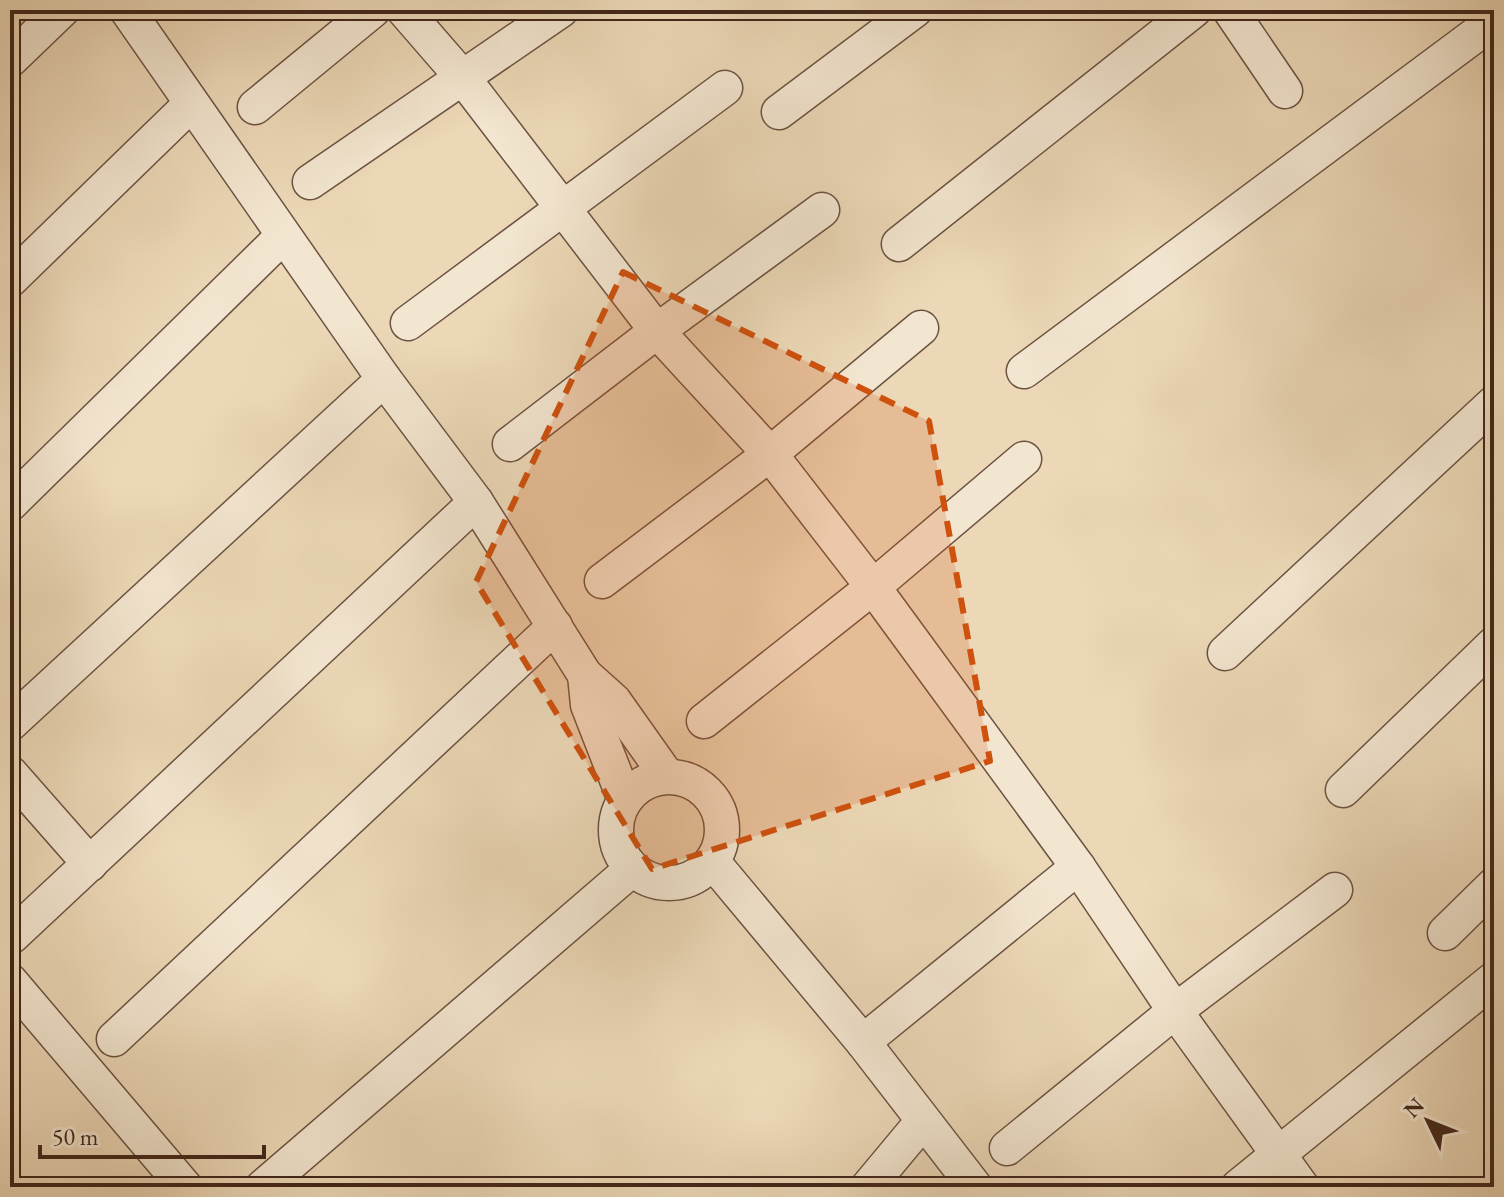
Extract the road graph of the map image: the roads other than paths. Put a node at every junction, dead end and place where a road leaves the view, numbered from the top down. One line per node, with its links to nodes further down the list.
1 (62, 10): 10 (street)
2 (127, 10): 14 (street)
3 (373, 10): 15 (street)
4 (404, 10): 11 (street)
5 (561, 10): 11 (street)
6 (915, 10): 16 (street)
7 (1194, 10): 21 (street)
8 (1230, 10): 13 (street)
9 (1494, 21): 26 (street)
10 (10, 60)
11 (463, 78): 17 (street); 18 (street)
12 (725, 88): 18 (street)
13 (1285, 91)
14 (191, 104): 20 (street); 22 (street)
15 (255, 107)
16 (779, 112)
17 (310, 182)
18 (563, 207): 23 (street); 25 (street)
19 (822, 210): 25 (street)
20 (283, 236): 27 (street); 33 (street)
21 (899, 244)
22 (10, 280)
23 (408, 323)
24 (921, 328): 30 (street)
25 (657, 331): 29 (street); 30 (street)
26 (1024, 371)
27 (384, 379): 32 (street); 41 (street)
28 (1494, 403): 38 (street)
29 (510, 444)
30 (770, 454): 34 (street); 35 (street)
31 (1024, 459): 35 (street)
32 (476, 502): 36 (street); 47 (street)
33 (10, 504)
34 (602, 581)
35 (873, 587): 40 (street); 48 (street)
36 (555, 626): 39 (street); 57 (street)
37 (1494, 644): 44 (street)
38 (1225, 653)
39 (585, 675): 43 (street); 45 (street)
40 (704, 721)
41 (10, 724)
42 (10, 773): 47 (street)
43 (667, 776): 45 (street); 46 (street)
44 (1343, 790)
45 (625, 800): 49 (street)
46 (712, 861): 49 (street); 58 (street)
47 (90, 864): 53 (street)
48 (1078, 867): 56 (street); 58 (street)
49 (632, 869): 64 (street)
50 (1494, 885): 52 (street)
51 (1335, 890): 56 (street)
52 (1445, 933)
53 (12, 936)
54 (1494, 979): 61 (street)
55 (10, 981): 63 (street)
56 (1175, 1011): 60 (street); 61 (street)
57 (114, 1039)
58 (863, 1042): 59 (street)
59 (923, 1121): 62 (street); 65 (street)
60 (1007, 1148)
61 (1277, 1155): 66 (street); 67 (street)
62 (886, 1181)
63 (185, 1187)
64 (263, 1187)
65 (975, 1187)
66 (1238, 1187)
67 (1302, 1187)

